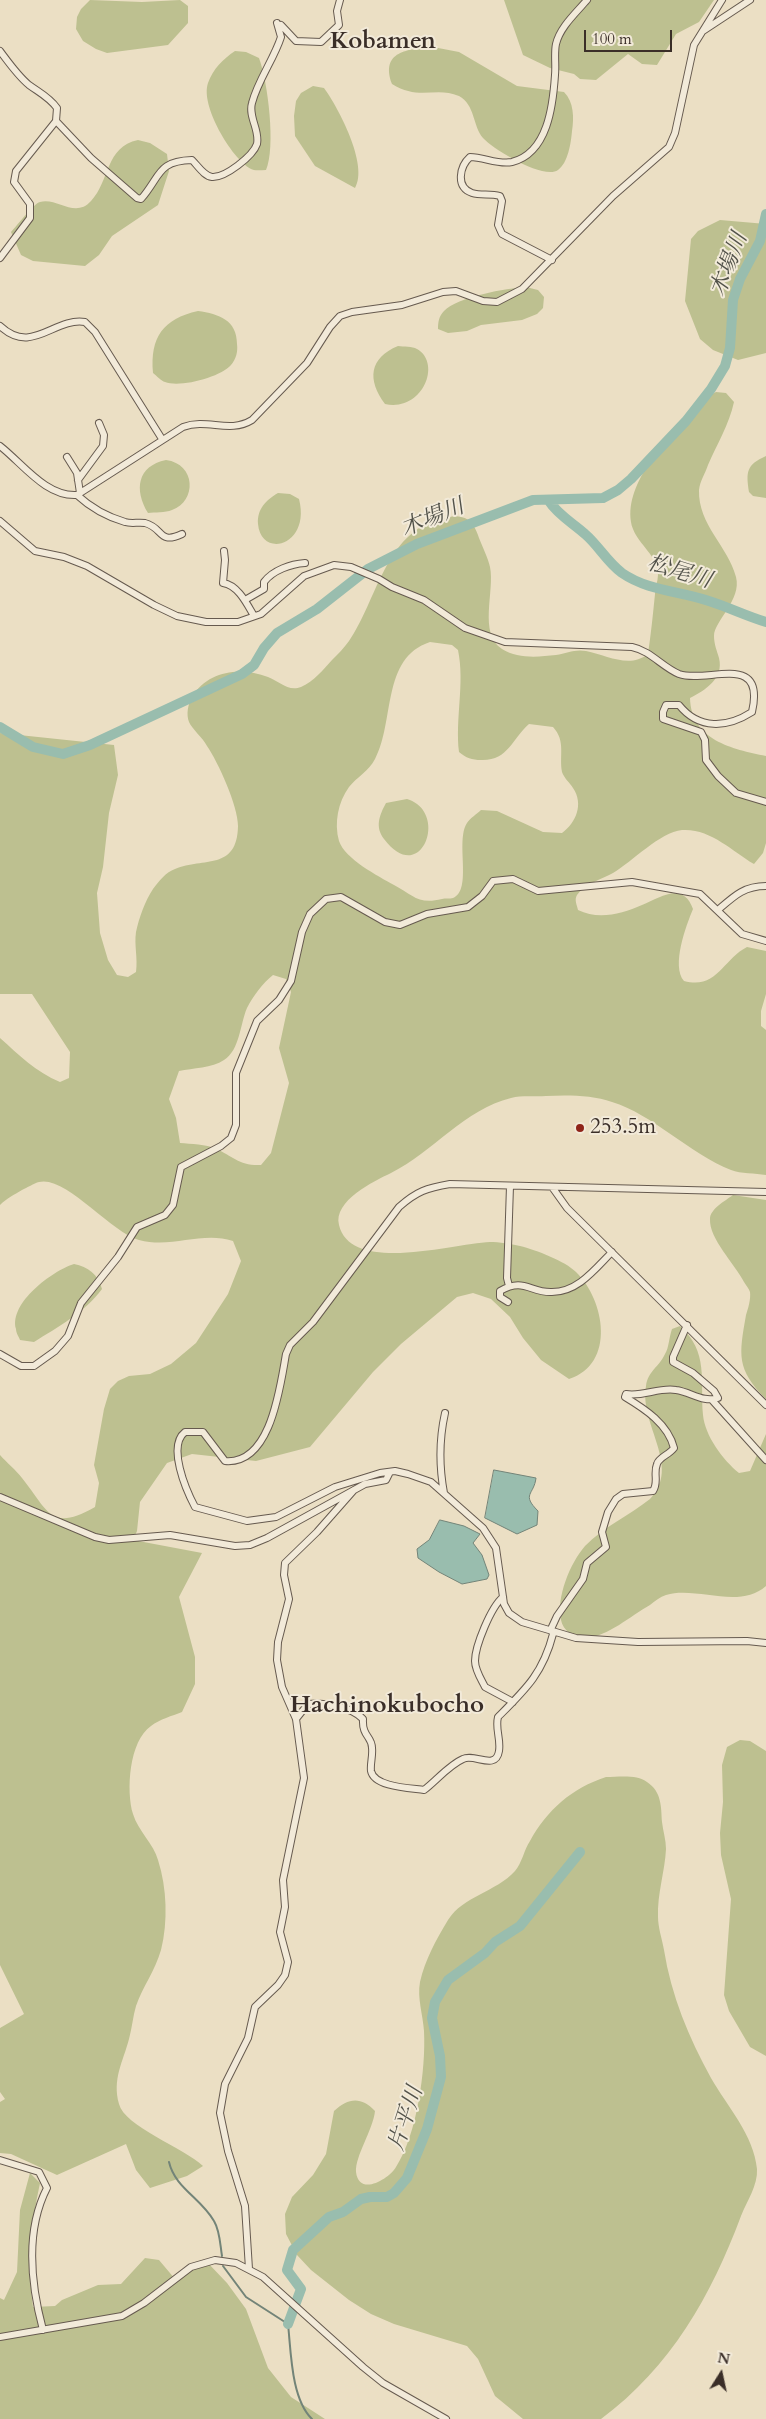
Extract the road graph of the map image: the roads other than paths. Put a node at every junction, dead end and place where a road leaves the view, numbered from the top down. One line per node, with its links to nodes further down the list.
1 (340, 0): 7 (street)
2 (587, 0): 9 (street)
3 (722, 0): 5 (street)
4 (750, 0): 5 (street)
5 (700, 33): 9 (street)
6 (0, 51): 7 (street)
7 (56, 121): 8 (street)
8 (0, 258)
9 (552, 260): 12 (street)
10 (0, 326): 12 (street)
11 (99, 423): 15 (street)
12 (162, 439): 16 (street)
13 (1, 448): 16 (street)
14 (67, 457): 15 (street)
15 (78, 480): 16 (street)
16 (79, 494): 18 (street)
17 (0, 521): 22 (street)
18 (182, 534)
19 (224, 551): 21 (street)
20 (305, 563): 21 (street)
21 (245, 600): 22 (street)
22 (254, 616): 23 (street)
23 (766, 802)
24 (766, 886): 25 (street)
25 (718, 910): 26 (street); 34 (street)
26 (765, 943)
27 (510, 1186): 28 (street); 31 (street); 39 (street)
28 (552, 1186): 29 (street); 30 (street)
29 (766, 1192)
30 (612, 1252): 31 (street); 33 (street)
31 (509, 1286): 32 (street)
32 (508, 1302)
33 (687, 1326): 35 (street); 36 (street)
34 (0, 1354)
35 (712, 1400): 38 (street); 44 (street)
36 (766, 1405)
37 (445, 1412): 41 (street)
38 (766, 1460)
39 (390, 1472): 40 (street); 41 (street)
40 (354, 1490): 42 (street); 47 (street)
41 (444, 1493): 43 (street)
42 (0, 1496)
43 (503, 1597): 44 (street); 46 (street)
44 (551, 1630): 45 (street); 46 (street)
45 (766, 1643)
46 (513, 1702): 47 (street)
47 (296, 1719): 49 (street)
48 (0, 2160): 50 (street)
49 (249, 2269): 50 (street); 52 (street)
50 (43, 2330): 51 (street)
51 (0, 2337)
52 (446, 2419)

